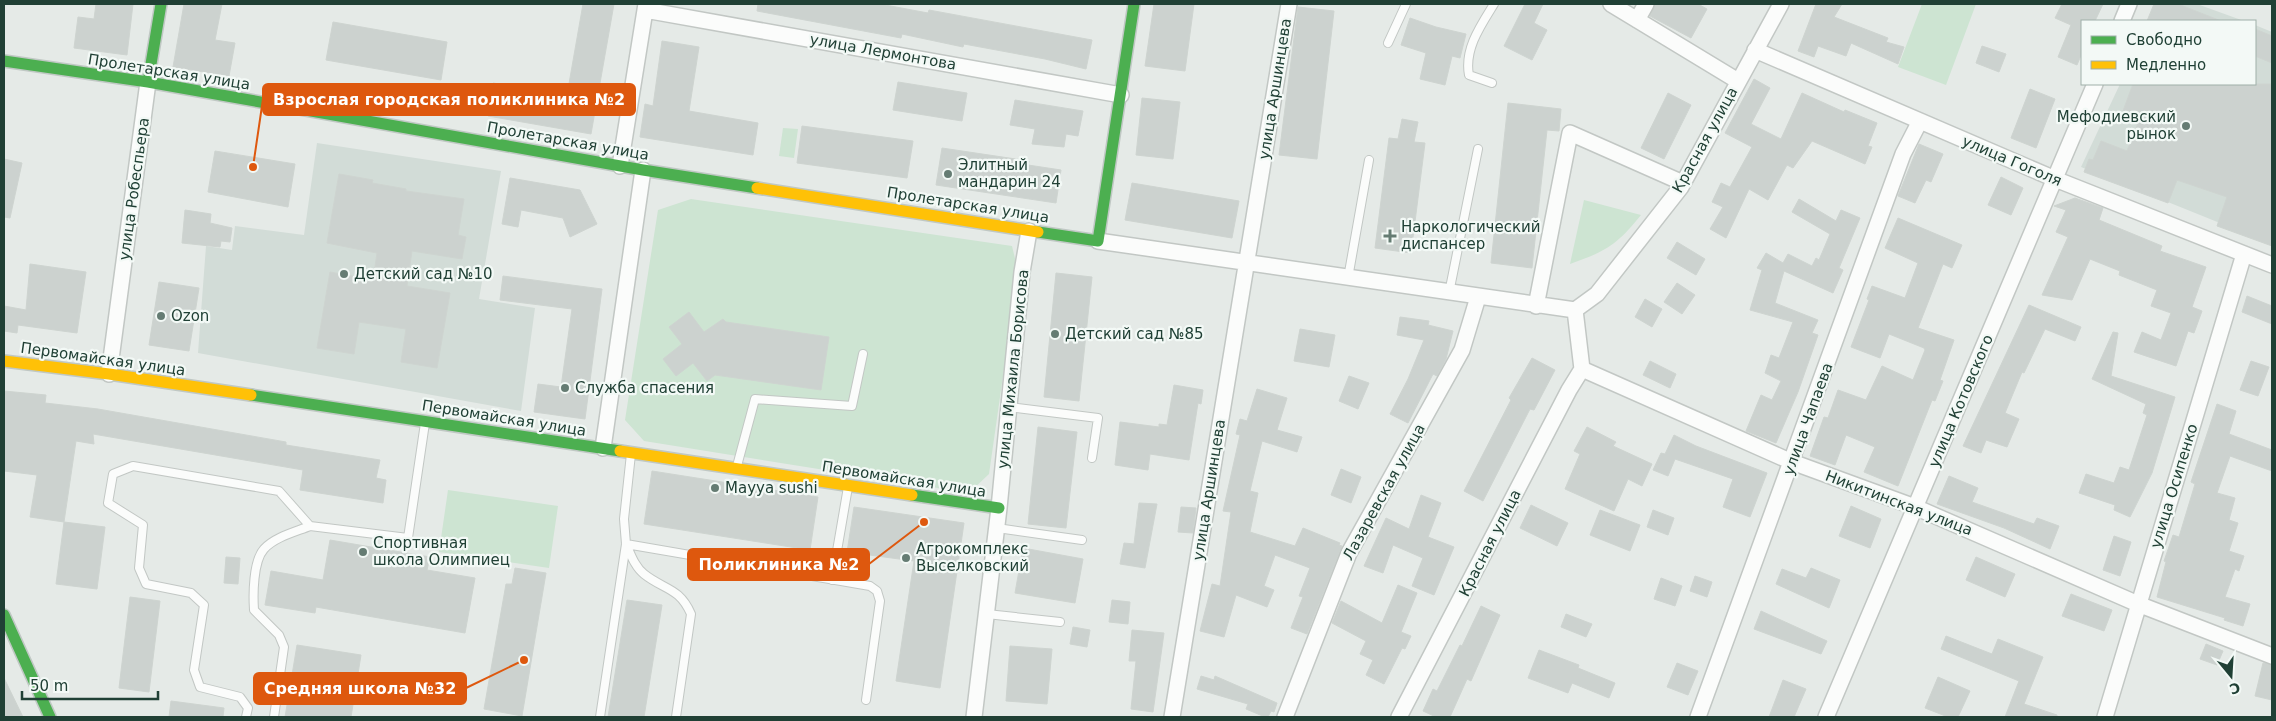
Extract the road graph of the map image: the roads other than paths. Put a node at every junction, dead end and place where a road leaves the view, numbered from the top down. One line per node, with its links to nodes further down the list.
1 (161, 4): 16 (main road, улица Робеспьера)
2 (1134, 4): 20 (main road)
3 (1289, 4): 31 (street, улица Аршинцева)
4 (1406, 4): 13 (lane)
5 (1494, 4): 18 (lane)
6 (1610, 4): 11 (street)
7 (1646, 4): 11 (street)
8 (1780, 4): 14 (street, Красная улица)
9 (2129, 4): 12 (street)
10 (646, 7): 20 (street, улица Лермонтова); 24 (street)
11 (1637, 20): 17 (street)
12 (2122, 20)
13 (1388, 43)
14 (1756, 50): 17 (street, Красная улица); 21 (street, улица Гоголя)
15 (4, 61): 16 (main road, Пролетарская улица)
16 (148, 82): 24 (main road, Пролетарская улица); 41 (street, улица Робеспьера)
17 (1738, 82): 27 (street, Красная улица)
18 (1492, 83)
19 (2095, 85): 26 (street, улица Котовского)
20 (1121, 94): 29 (main road)
21 (1920, 121): 26 (street, улица Гоголя); 47 (street, улица Чапаева)
22 (1478, 149): 34 (lane)
23 (1368, 160): 33 (lane)
24 (620, 166): 25 (main road, Пролетарская улица)
25 (643, 170): 28 (main road, Пролетарская улица); 44 (street)
26 (2055, 179): 30 (street, улица Гоголя); 50 (street, улица Котовского)
27 (1683, 183): 36 (street); 37 (street, Красная улица)
28 (1029, 230): 29 (main road, Пролетарская улица); 42 (street, улица Михаила Борисова)
29 (1098, 241): 31 (street)
30 (2244, 254): 32 (street, улица Гоголя); 57 (street, улица Осипенко)
31 (1246, 263): 33 (street); 69 (street, улица Аршинцева)
32 (2272, 265)
33 (1348, 278): 34 (street)
34 (1449, 293): 35 (street)
35 (1478, 297): 36 (street); 70 (street, Лазаревская улица)
36 (1536, 306): 37 (street)
37 (1575, 310): 40 (street)
38 (863, 354): 48 (lane)
39 (4, 360): 41 (main road, Первомайская улица)
40 (1582, 369): 47 (street, Никитинская улица); 71 (street, Красная улица)
41 (109, 374): 43 (main road, Первомайская улица)
42 (1008, 407): 46 (lane); 51 (street, улица Михаила Борисова)
43 (426, 421): 44 (main road, Первомайская улица); 52 (lane)
44 (603, 448): 45 (main road, Первомайская улица)
45 (632, 452): 48 (main road, Первомайская улица); 55 (lane)
46 (1092, 458)
47 (1792, 462): 50 (street, Никитинская улица); 72 (street, улица Чапаева)
48 (737, 468): 49 (main road, Первомайская улица)
49 (848, 485): 51 (main road, Первомайская улица); 56 (lane)
50 (1916, 507): 57 (street, Никитинская улица); 73 (street, улица Котовского)
51 (999, 508): 53 (street, улица Михаила Борисова)
52 (310, 526): 64 (lane); 65 (lane)
53 (997, 528): 54 (lane); 58 (street, улица Михаила Борисова)
54 (1082, 540)
55 (626, 544): 56 (lane); 66 (lane); 67 (lane)
56 (832, 580): 62 (lane)
57 (2138, 604): 61 (street, Никитинская улица); 74 (street, улица Осипенко)
58 (987, 614): 60 (lane); 68 (street, улица Михаила Борисова)
59 (4, 615): 63 (main road)
60 (1060, 622)
61 (2272, 656)
62 (866, 700)
63 (50, 717)
64 (246, 717)
65 (274, 717)
66 (600, 717)
67 (676, 717)
68 (974, 717)
69 (1172, 717)
70 (1285, 717)
71 (1399, 717)
72 (1698, 717)
73 (1826, 717)
74 (2105, 717)

